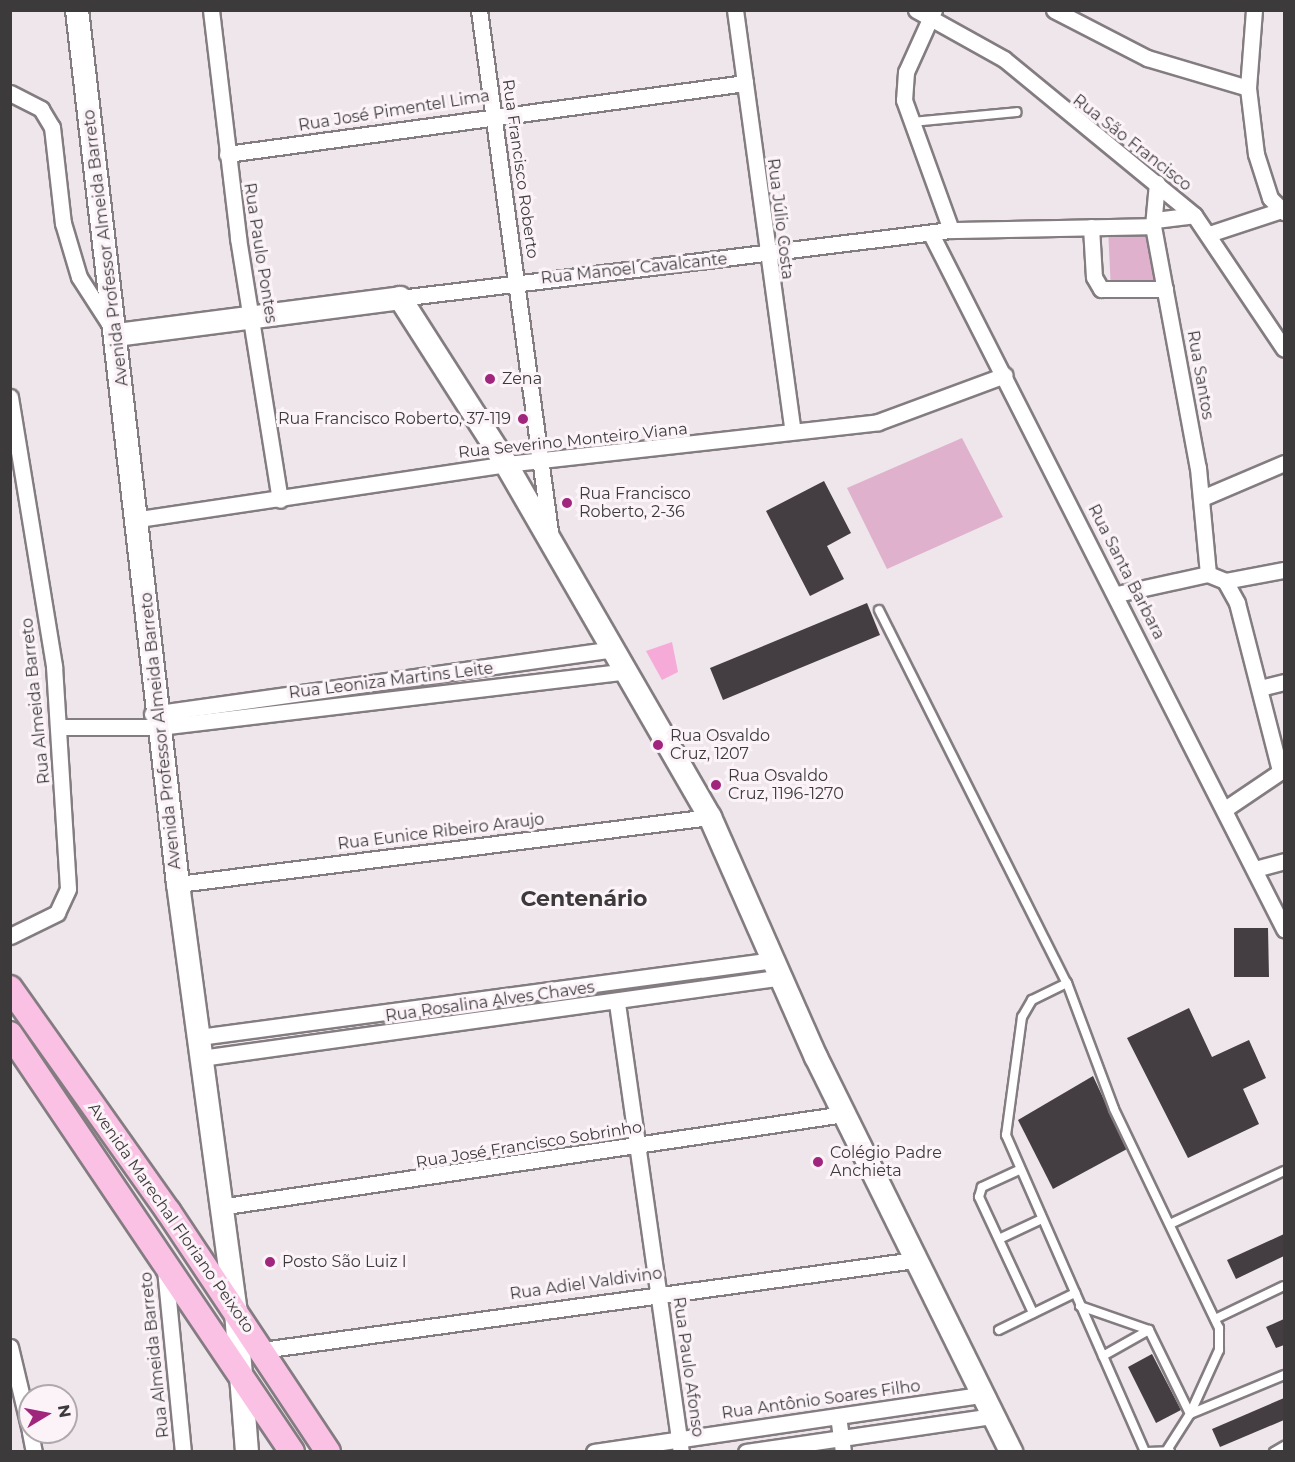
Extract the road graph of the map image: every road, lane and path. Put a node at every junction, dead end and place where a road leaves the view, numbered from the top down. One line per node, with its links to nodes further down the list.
1 (77, 10): 29 (street, Avenida Professor Almeida Barreto)
2 (211, 10): 15 (street, Rua Paulo Pontes)
3 (479, 10): 13 (street, Rua Francisco Roberto)
4 (735, 10): 9 (street, Rua Júlio Costa)
5 (916, 10): 8 (street, Rua São Francisco)
6 (1054, 10): 10 (street)
7 (1254, 10): 10 (street)
8 (932, 14): 14 (street); 16 (street, Rua São Francisco)
9 (745, 83): 13 (street, Rua José Pimentel Lima); 24 (street, Rua Júlio Costa)
10 (1248, 88): 17 (street)
11 (10, 93): 29 (street)
12 (1017, 112): 14 (lane)
13 (495, 114): 15 (street, Rua José Pimentel Lima); 25 (street, Rua Francisco Roberto)
14 (912, 122): 21 (street)
15 (227, 154): 28 (street, Rua Paulo Pontes)
16 (1157, 183): 18 (street, Rua São Francisco); 19 (street, Rua Santos)
17 (1283, 211): 23 (street)
18 (1194, 215): 19 (street, Rua Manoel Cavalcante); 23 (street, Rua São Francisco)
19 (1154, 223): 20 (street, Rua Manoel Cavalcante); 26 (street, Rua Santos)
20 (1091, 227): 21 (street, Rua Manoel Cavalcante); 26 (street)
21 (951, 230): 22 (street, Rua Manoel Cavalcante)
22 (931, 234): 24 (street, Rua Manoel Cavalcante); 31 (street, Rua Santa Barbara)
23 (1209, 234): 30 (street, Rua São Francisco)
24 (766, 256): 25 (street, Rua Manoel Cavalcante); 33 (street, Rua Júlio Costa)
25 (517, 281): 27 (street, Rua Manoel Cavalcante); 34 (street, Rua Francisco Roberto)
26 (1165, 289): 37 (street, Rua Santos)
27 (400, 298): 28 (street, Rua Manoel Cavalcante); 36 (street)
28 (251, 315): 29 (street, Rua Manoel Cavalcante); 38 (street, Rua Paulo Pontes)
29 (117, 335): 39 (street, Avenida Professor Almeida Barreto)
30 (1284, 349)
31 (1005, 375): 33 (street, Rua Severino Monteiro Viana); 44 (street, Rua Santa Barbara)
32 (10, 397): 51 (street, Rua Almeida Barreto)
33 (793, 431): 34 (street, Rua Severino Monteiro Viana)
34 (538, 461): 36 (street, Rua Severino Monteiro Viana); 40 (street, Rua Francisco Roberto)
35 (1284, 463): 37 (street)
36 (506, 464): 38 (street, Rua Severino Monteiro Viana); 40 (street)
37 (1202, 498): 42 (street, Rua Santos)
38 (280, 500): 39 (street, Rua Severino Monteiro Viana)
39 (139, 519): 50 (street, Avenida Professor Almeida Barreto)
40 (552, 547): 46 (street)
41 (1284, 570): 43 (street)
42 (1208, 574): 43 (street); 44 (street)
43 (1225, 581): 49 (street)
44 (1117, 594): 53 (street, Rua Santa Barbara)
45 (879, 610): 61 (lane)
46 (612, 649): 47 (street); 50 (street, Rua Leoniza Martins Leite)
47 (627, 670): 50 (street, Rua Leoniza Martins Leite); 54 (street)
48 (1284, 682): 49 (street)
49 (1260, 688): 52 (street)
50 (158, 719): 51 (street); 57 (street, Avenida Professor Almeida Barreto)
51 (60, 727): 59 (street, Rua Almeida Barreto)
52 (1282, 770): 53 (street)
53 (1226, 809): 56 (street, Rua Santa Barbara)
54 (710, 817): 57 (street, Rua Eunice Ribeiro Araujo); 60 (street)
55 (1284, 861): 56 (street)
56 (1255, 869): 58 (street, Rua Santa Barbara)
57 (178, 884): 65 (street, Avenida Professor Almeida Barreto)
58 (1284, 929)
59 (10, 936)
60 (779, 969): 63 (street, Rua Rosalina Alves Chaves); 65 (street, Rua Rosalina Alves Chaves); 66 (street)
61 (1067, 983): 68 (lane); 72 (lane)
62 (10, 988): 80 (main road, Avenida Marechal Floriano Peixoto)
63 (617, 1003): 65 (street, Rua Rosalina Alves Chaves); 67 (street, Rua Paulo Afonso)
64 (13, 1041): 74 (main road, Avenida Marechal Floriano Peixoto)
65 (200, 1047): 70 (street, Avenida Professor Almeida Barreto)
66 (844, 1114): 67 (street, Rua José Francisco Sobrinho); 75 (street)
67 (638, 1147): 70 (street, Rua José Francisco Sobrinho); 77 (street, Rua Paulo Afonso)
68 (1019, 1170): 71 (lane); 73 (lane)
69 (1284, 1171): 72 (lane)
70 (219, 1207): 80 (street, Avenida Professor Almeida Barreto)
71 (1042, 1219): 73 (lane); 78 (lane)
72 (1170, 1224): 82 (lane)
73 (999, 1239): 81 (lane)
74 (163, 1255): 88 (main road, Avenida Marechal Floriano Peixoto); 99 (street, Rua Almeida Barreto)
75 (915, 1260): 77 (street, Rua Adiel Valdivino); 91 (street)
76 (1284, 1286): 82 (lane)
77 (659, 1292): 86 (street, Rua Adiel Valdivino); 95 (street, Rua Paulo Afonso)
78 (1075, 1293): 79 (lane); 81 (lane)
79 (1080, 1306): 84 (lane); 87 (lane)
80 (236, 1312): 86 (main road, Avenida Marechal Floriano Peixoto); 88 (street, Avenida Professor Almeida Barreto)
81 (1033, 1313): 83 (lane)
82 (1215, 1319): 92 (lane)
83 (999, 1330)
84 (1149, 1330): 87 (lane); 92 (lane)
85 (10, 1347): 90 (street)
86 (262, 1350): 102 (main road, Avenida Marechal Floriano Peixoto)
87 (1103, 1356): 106 (lane)
88 (239, 1373): 100 (street, Avenida Professor Almeida Barreto); 101 (main road, Avenida Marechal Floriano Peixoto)
89 (1284, 1375): 92 (lane)
90 (19, 1384)
91 (982, 1395): 93 (street, Rua Antônio Soares Filho); 94 (street)
92 (1190, 1414): 98 (lane)
93 (838, 1416): 95 (street, Rua Antônio Soares Filho); 96 (street)
94 (993, 1416): 96 (street); 105 (street)
95 (680, 1445): 103 (street, Rua Antônio Soares Filho)
96 (842, 1445): 104 (street)
97 (1284, 1446): 107 (lane)
98 (1168, 1450): 106 (lane)
99 (183, 1452)
100 (247, 1452)
101 (292, 1452)
102 (327, 1452)
103 (594, 1452)
104 (746, 1452)
105 (1011, 1452)
106 (1145, 1452)
107 (1274, 1452)

